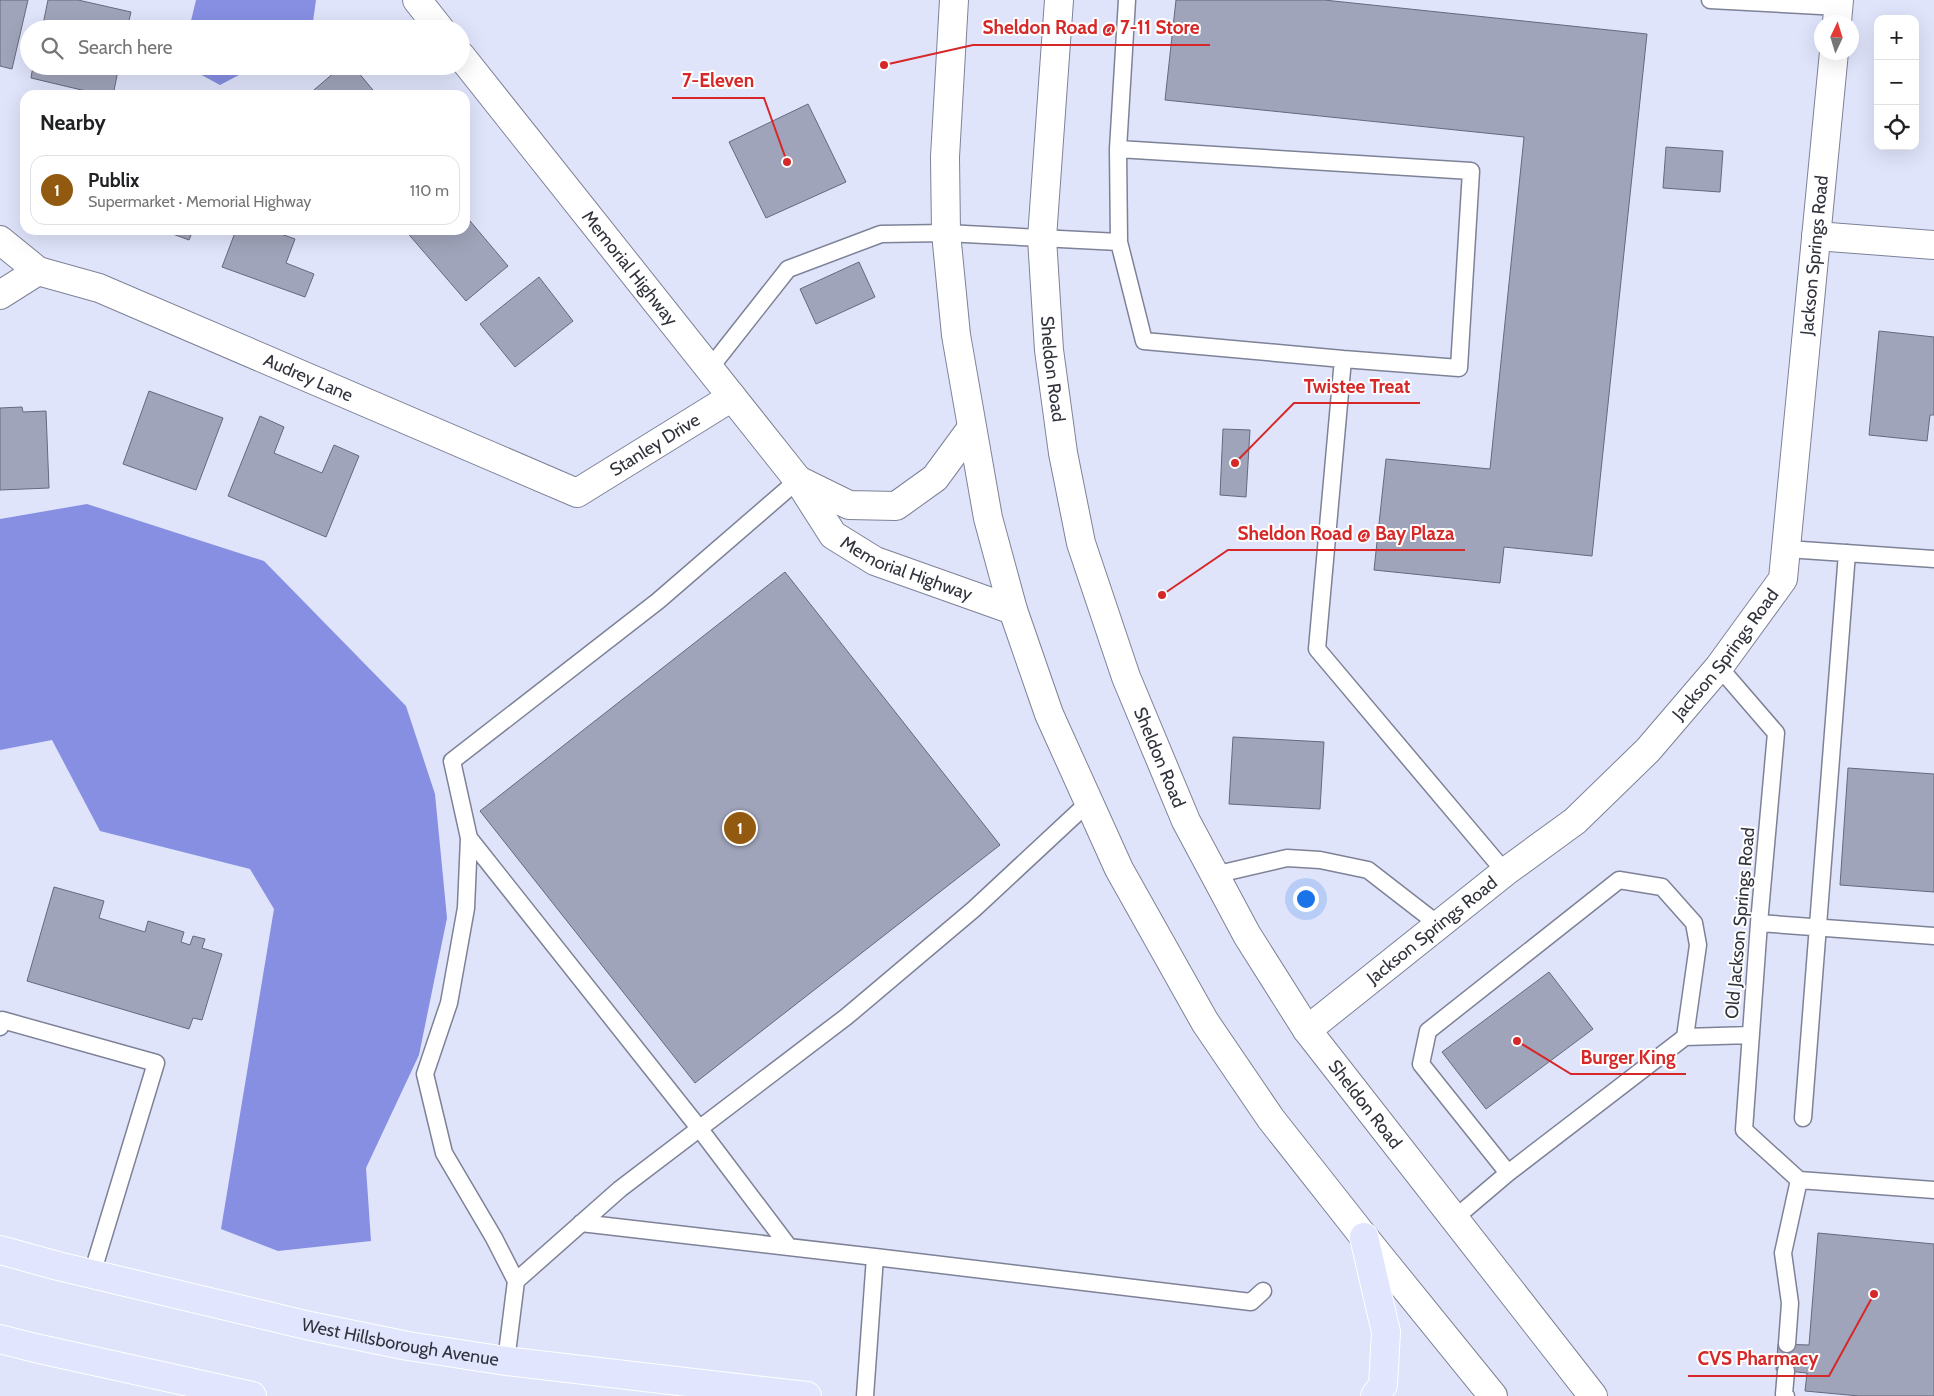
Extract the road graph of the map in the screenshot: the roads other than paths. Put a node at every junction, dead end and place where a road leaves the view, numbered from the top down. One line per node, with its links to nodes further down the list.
1 (417, 0): 7 (street)
2 (954, 0): 11 (street)
3 (1059, 0): 13 (street, Sheldon Road)
4 (1127, 0): 10 (lane)
5 (1710, 0): 6 (lane)
6 (1838, 10)
7 (433, 20)
8 (1833, 60): 12 (street, Jackson Springs Road)
9 (470, 67): 20 (street, Memorial Highway)
10 (1118, 149): 15 (lane); 19 (lane)
11 (946, 233): 13 (lane); 20 (lane); 22 (street)
12 (1816, 236): 16 (street); 25 (street, Jackson Springs Road)
13 (1042, 238): 15 (lane); 33 (street, Sheldon Road)
14 (0, 240): 17 (street, Audrey Lane)
15 (1118, 242): 19 (lane)
16 (1934, 245)
17 (38, 271): 18 (street); 24 (street, Audrey Lane)
18 (0, 295)
19 (1343, 359): 32 (lane)
20 (710, 368): 21 (street, Memorial Highway)
21 (732, 397): 23 (street, Memorial Highway); 24 (street, Stanley Drive)
22 (972, 429): 23 (street, Memorial Highway); 28 (street)
23 (798, 480): 28 (street, Memorial Highway); 31 (lane)
24 (577, 493)
25 (1787, 549): 26 (lane); 29 (street, Jackson Springs Road)
26 (1847, 554): 27 (lane); 36 (lane)
27 (1934, 559)
28 (1013, 610): 30 (street)
29 (1719, 667): 32 (street, Jackson Springs Road); 34 (lane, Old Jackson Springs Road)
30 (1089, 802): 43 (lane); 49 (street)
31 (468, 838): 43 (lane); 54 (lane)
32 (1505, 872): 35 (street, Jackson Springs Road)
33 (1214, 875): 35 (lane); 39 (street, Sheldon Road)
34 (1759, 923): 36 (lane); 40 (lane, Old Jackson Springs Road)
35 (1439, 925): 39 (street, Jackson Springs Road)
36 (1818, 927): 37 (lane); 42 (lane)
37 (1934, 936)
38 (0, 1028): 53 (lane)
39 (1307, 1030): 47 (street, Sheldon Road)
40 (1751, 1034): 41 (lane); 45 (lane, Old Jackson Springs Road)
41 (1685, 1037): 44 (lane); 44 (lane)
42 (1803, 1118)
43 (699, 1128): 48 (lane); 50 (lane)
44 (1508, 1173): 47 (lane)
45 (1799, 1180): 46 (lane); 57 (lane)
46 (1934, 1190)
47 (1454, 1218): 65 (street, Sheldon Road)
48 (581, 1223): 50 (lane); 54 (lane)
49 (1364, 1238): 63 (main road); 64 (street)
50 (789, 1247): 52 (lane)
51 (0, 1250): 53 (main road, West Hillsborough Avenue)
52 (875, 1257): 55 (lane); 62 (lane)
53 (92, 1274): 58 (main road, West Hillsborough Avenue)
54 (516, 1281): 58 (lane)
55 (1264, 1291)
56 (0, 1339): 60 (main road)
57 (1787, 1344)
58 (506, 1361): 61 (main road, West Hillsborough Avenue)
59 (1786, 1371): 66 (lane)
60 (252, 1396)
61 (807, 1396)
62 (864, 1396)
63 (1375, 1396)
64 (1493, 1396)
65 (1593, 1396)
66 (1786, 1396)

